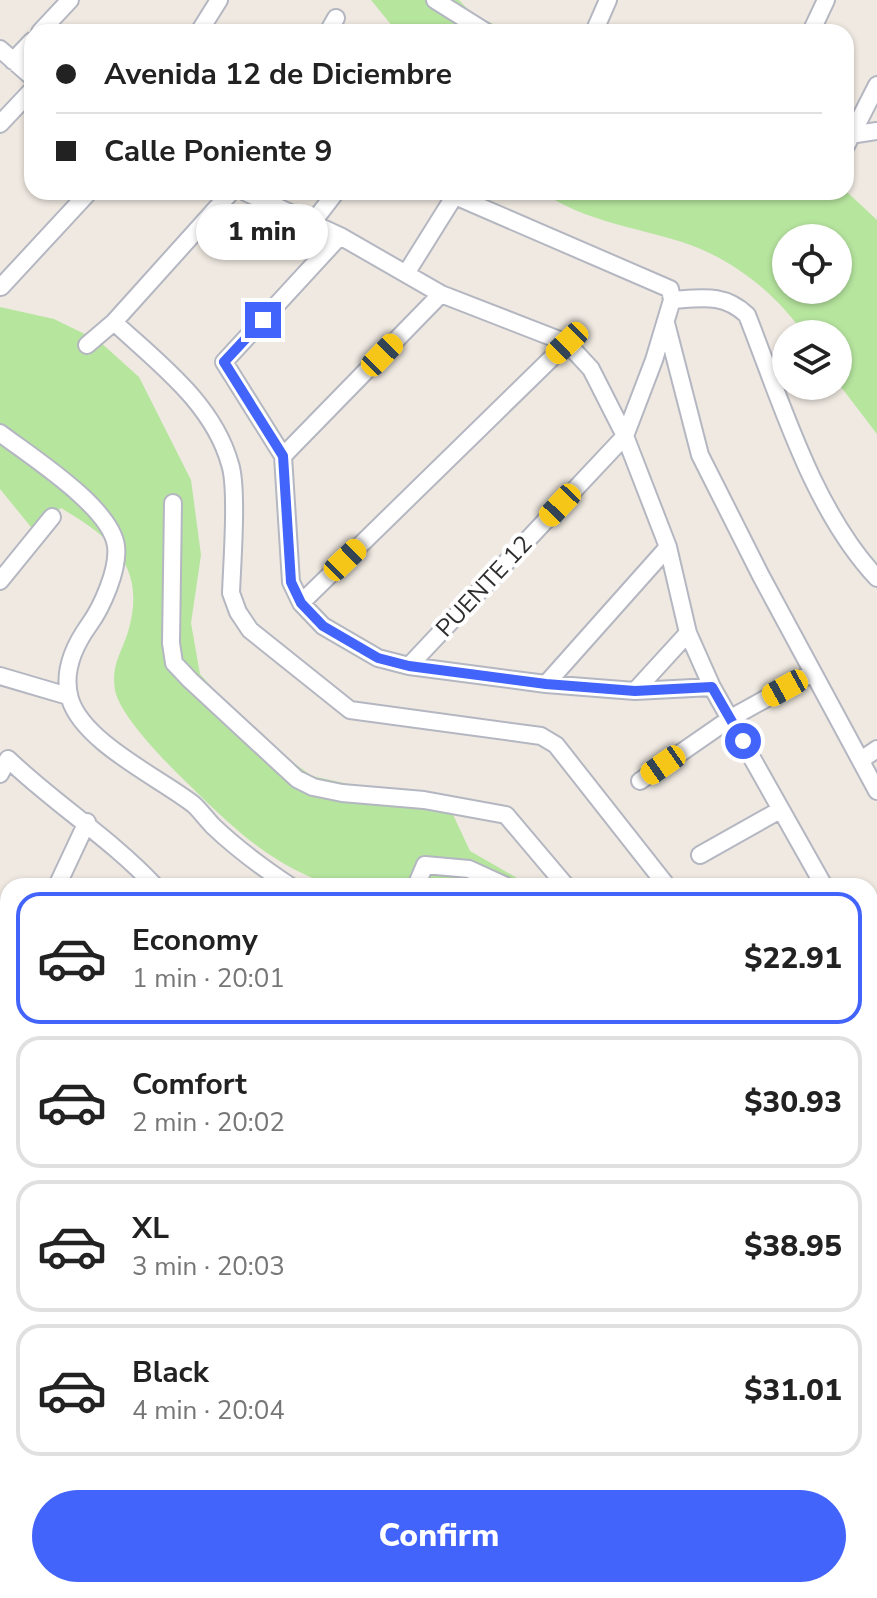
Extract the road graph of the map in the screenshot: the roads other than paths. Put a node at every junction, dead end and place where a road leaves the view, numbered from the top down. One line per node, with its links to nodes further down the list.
1 (70, 0): 6 (street)
2 (219, 0): 7 (street)
3 (435, 0): 8 (street)
4 (608, 0): 9 (street)
5 (826, 0): 10 (street)
6 (48, 24)
7 (204, 24)
8 (473, 24)
9 (598, 24)
10 (815, 24)
11 (24, 45): 12 (street)
12 (6, 55): 13 (street)
13 (24, 70)
14 (877, 85): 17 (street)
15 (24, 98): 16 (street)
16 (0, 124)
17 (854, 129)
18 (877, 131): 19 (street)
19 (854, 138)
20 (82, 200): 29 (street)
21 (224, 200): 32 (street)
22 (263, 200): 26 (street)
23 (330, 200): 26 (street)
24 (452, 200): 28 (street)
25 (470, 200): 31 (street)
26 (313, 222): 27 (street)
27 (340, 236): 28 (street); 38 (street)
28 (407, 272): 30 (street)
29 (1, 287)
30 (441, 294): 34 (street); 38 (street)
31 (672, 300): 33 (street, PUENTE 12); 42 (street)
32 (114, 322): 35 (street); 68 (street)
33 (666, 323): 37 (street, PUENTE 12); 47 (street)
34 (567, 343): 37 (street); 44 (street)
35 (87, 345)
36 (0, 433): 52 (street)
37 (625, 436): 41 (street); 46 (street, PUENTE 12)
38 (283, 456): 44 (street)
39 (173, 503): 67 (street)
40 (52, 517): 43 (street)
41 (668, 547): 45 (street); 49 (street)
42 (877, 578)
43 (0, 581)
44 (301, 603): 46 (street)
45 (688, 633): 50 (street); 51 (street)
46 (409, 666): 49 (street)
47 (812, 673): 53 (street); 55 (street)
48 (0, 676): 52 (street)
49 (546, 684): 51 (street)
50 (712, 687): 51 (street); 53 (street)
51 (635, 691)
52 (68, 696): 64 (street)
53 (731, 718): 57 (street); 59 (street)
54 (877, 749): 55 (street)
55 (861, 760): 58 (street)
56 (4, 767): 60 (street)
57 (640, 781)
58 (877, 791)
59 (780, 810): 61 (street); 69 (street)
60 (87, 822): 62 (street); 63 (street)
61 (700, 855)
62 (61, 878)
63 (146, 878)
64 (278, 878)
65 (419, 878): 66 (street)
66 (489, 878)
67 (559, 878)
68 (661, 878)
69 (819, 878)

